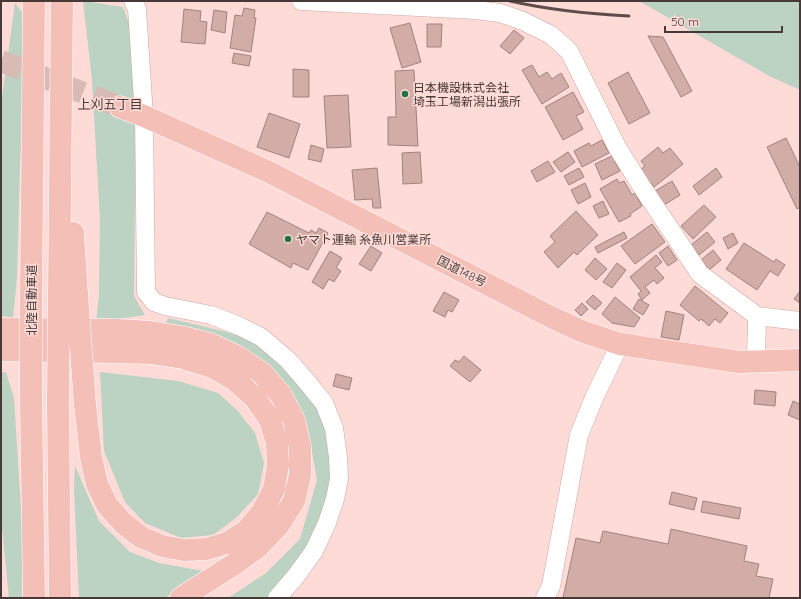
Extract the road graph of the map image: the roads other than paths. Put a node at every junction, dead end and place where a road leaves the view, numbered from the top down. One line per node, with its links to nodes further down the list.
1 (34, 1): 16 (highway, 北陸自動車道, bridge)
2 (62, 1): 8 (highway)
3 (133, 1): 7 (street)
4 (301, 1): 5 (street)
5 (388, 3): 9 (street)
6 (120, 107): 7 (highway, 国道148号)
7 (144, 116): 12 (highway, 国道148号); 19 (street)
8 (68, 294): 13 (highway, bridge); 17 (highway, bridge)
9 (757, 316): 10 (street); 15 (street)
10 (800, 321)
11 (1, 329): 18 (highway)
12 (620, 344): 15 (highway, 国道148号); 20 (street)
13 (1, 350)
14 (800, 360): 15 (highway, 国道148号)
15 (756, 361)
16 (34, 598)
17 (60, 598)
18 (181, 598)
19 (277, 598)
20 (545, 598)

